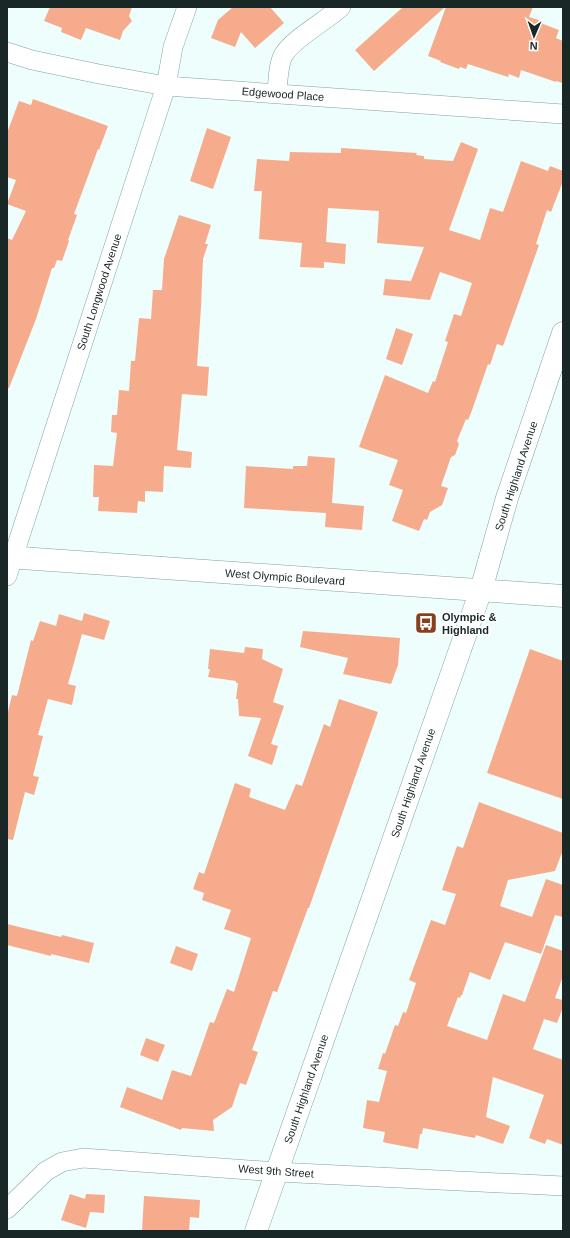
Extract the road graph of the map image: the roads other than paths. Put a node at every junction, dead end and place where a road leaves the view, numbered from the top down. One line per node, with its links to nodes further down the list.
1 (187, 7): 4 (street, South Longwood Avenue)
2 (341, 7): 5 (street)
3 (7, 52): 4 (street, Edgewood Place)
4 (166, 86): 5 (street, Edgewood Place); 8 (street, South Longwood Avenue)
5 (277, 93): 6 (street, Edgewood Place)
6 (563, 114)
7 (563, 333): 9 (main road, South Highland Avenue)
8 (9, 563): 9 (main road, West Olympic Boulevard)
9 (481, 590): 10 (main road, West Olympic Boulevard); 11 (main road, South Highland Avenue)
10 (563, 596)
11 (277, 1172): 12 (street, West 9th Street); 13 (street, West 9th Street); 14 (main road, South Highland Avenue)
12 (563, 1186)
13 (7, 1208)
14 (256, 1231)

